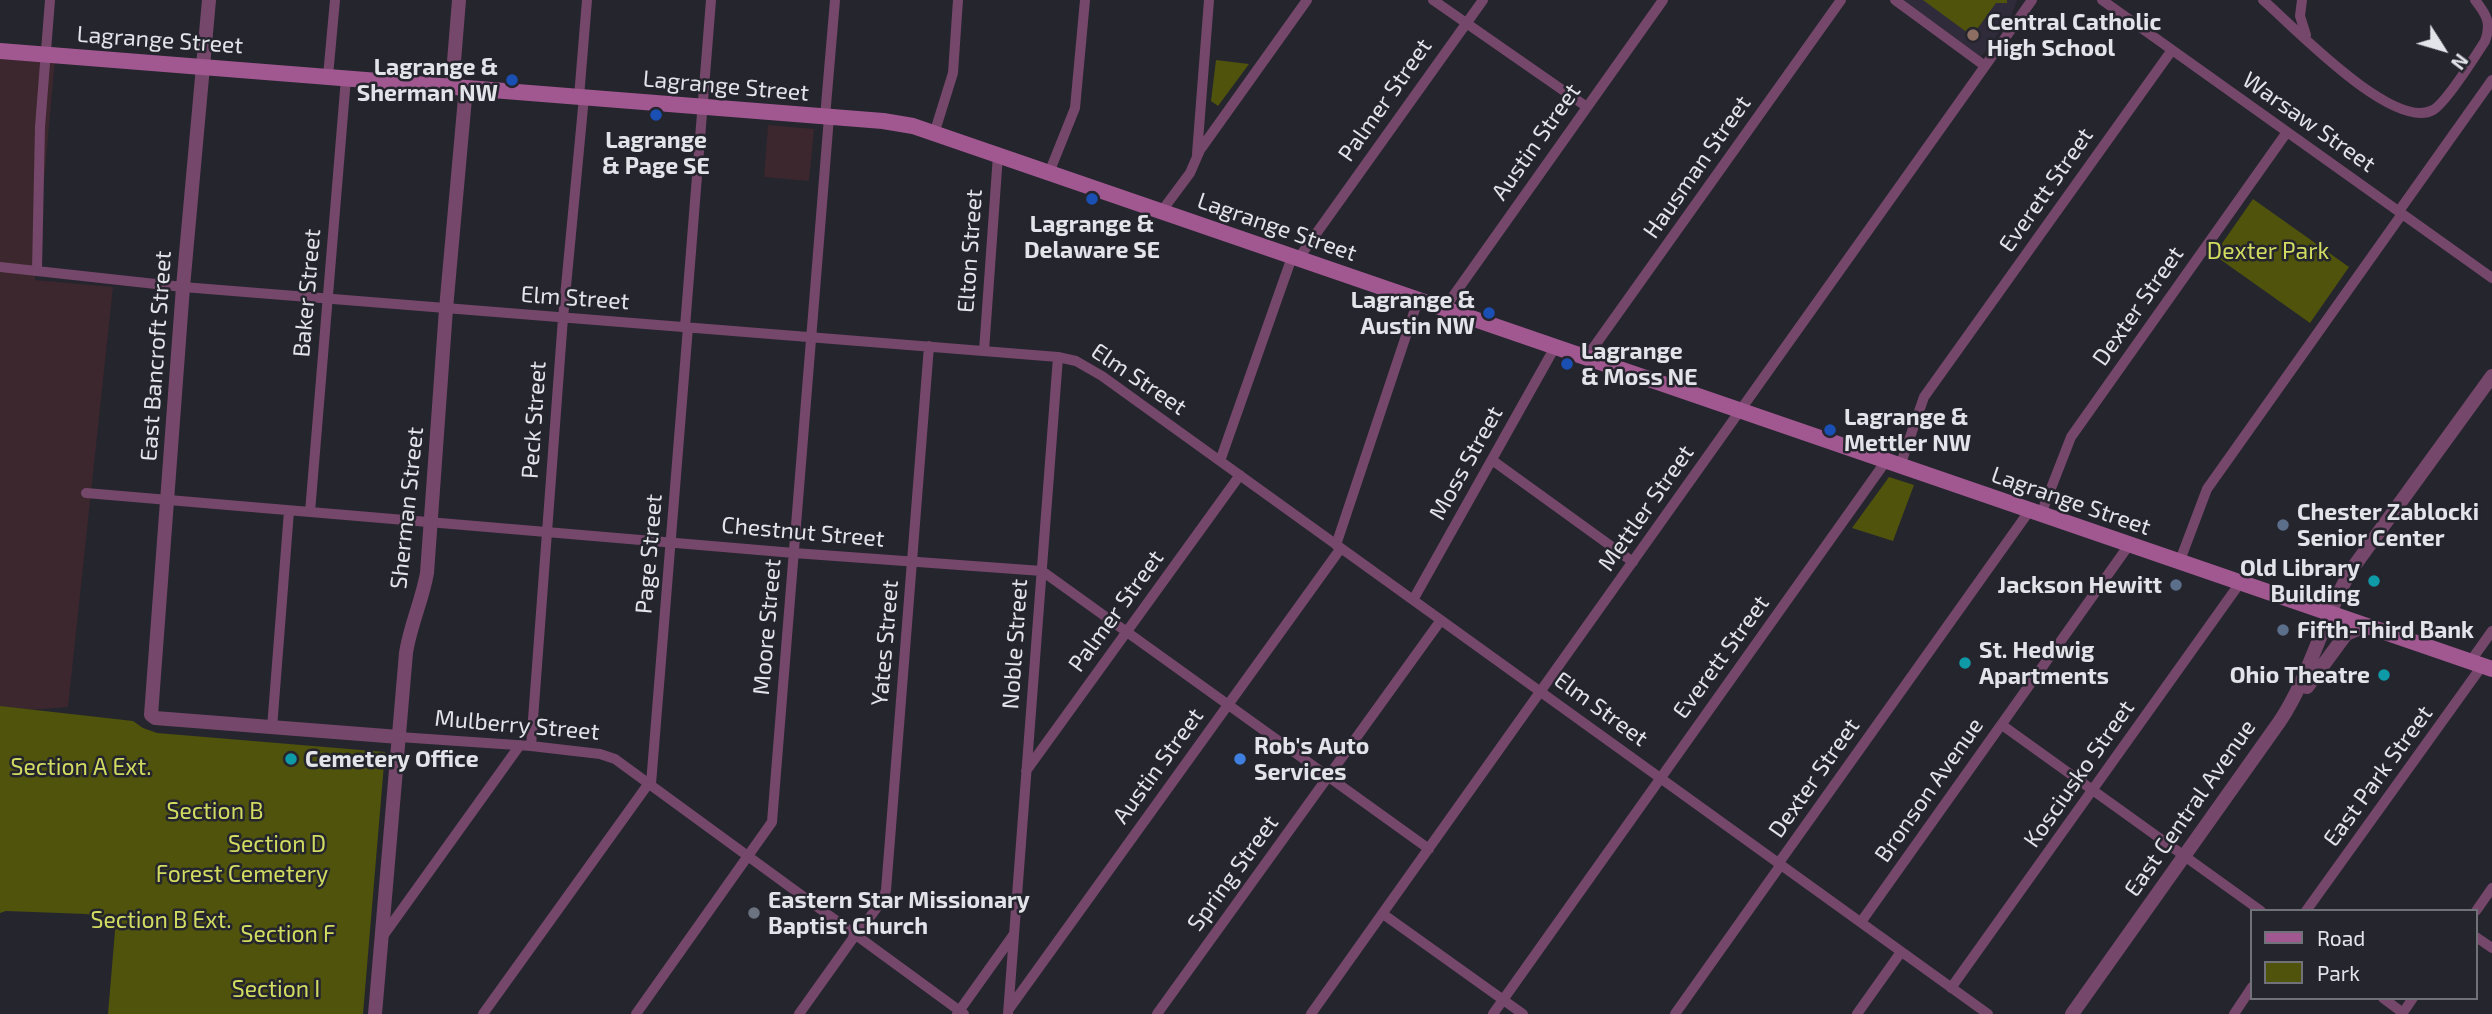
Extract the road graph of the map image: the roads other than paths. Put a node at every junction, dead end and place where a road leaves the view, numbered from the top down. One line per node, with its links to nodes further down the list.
1 (50, 0): 28 (street)
2 (209, 0): 29 (street, East Bancroft Street)
3 (335, 0): 31 (street)
4 (459, 0): 34 (street, Sherman Street)
5 (587, 0): 35 (street, Peck Street)
6 (711, 0): 36 (street, Page Street)
7 (835, 0): 38 (street, Moore Street)
8 (958, 0): 40 (street)
9 (1085, 0): 43 (street)
10 (1209, 0): 42 (street)
11 (1307, 0): 42 (street)
12 (1433, 0): 23 (street)
13 (1483, 0): 23 (street, Palmer Street)
14 (1663, 0): 37 (street, Austin Street)
15 (1841, 0): 62 (street, Hausman Street)
16 (1895, 0): 30 (street)
17 (2026, 0): 24 (street, Mettler Street)
18 (2032, 0): 24 (street, Mettler Street)
19 (2102, 0): 26 (street, Warsaw Street)
20 (2263, 0): 25 (street)
21 (2302, 0): 25 (street)
22 (2475, 0): 25 (street)
23 (1466, 23): 37 (street); 46 (street, Palmer Street)
24 (2014, 25): 30 (street, Mettler Street)
25 (2313, 46)
26 (2172, 50): 39 (street, Warsaw Street); 67 (street, Everett Street)
27 (0, 51): 28 (main road, Lagrange Street)
28 (46, 54): 29 (main road, Lagrange Street); 48 (street)
29 (204, 66): 31 (main road, Lagrange Street); 50 (street, East Bancroft Street)
30 (1985, 66): 64 (street, Mettler Street)
31 (328, 76): 32 (main road, Lagrange Street)
32 (346, 78): 34 (main road, Lagrange Street); 51 (street, Baker Street)
33 (2492, 80): 45 (street)
34 (459, 87): 35 (main road, Lagrange Street); 53 (street, Sherman Street)
35 (581, 97): 36 (main road, Lagrange Street); 55 (street, Peck Street)
36 (702, 107): 38 (main road, Lagrange Street); 56 (street, Page Street)
37 (1587, 107): 54 (street, Austin Street)
38 (826, 117): 40 (main road, Lagrange Street); 57 (street, Moore Street)
39 (2287, 132): 45 (street, Warsaw Street); 73 (street, Dexter Street)
40 (934, 134): 41 (main road, Lagrange Street)
41 (998, 155): 43 (main road, Lagrange Street); 60 (street, Elton Street)
42 (1197, 156): 44 (street)
43 (1049, 173): 44 (main road, Lagrange Street)
44 (1161, 212): 46 (main road, Lagrange Street)
45 (2401, 213): 49 (street, Warsaw Street); 82 (street)
46 (1295, 258): 52 (main road, Lagrange Street); 66 (street, Palmer Street)
47 (0, 267): 48 (street, Elm Street)
48 (37, 270): 50 (street, Elm Street)
49 (2492, 278)
50 (183, 287): 51 (street, Elm Street); 70 (street, East Bancroft Street)
51 (328, 299): 53 (street, Elm Street); 72 (street, Baker Street)
52 (1418, 300): 54 (main road, Lagrange Street); 78 (street, Austin Street)
53 (446, 309): 55 (street, Elm Street); 74 (street, Sherman Street)
54 (1444, 309): 59 (main road, Lagrange Street)
55 (563, 318): 56 (street, Elm Street); 75 (street, Peck Street)
56 (687, 327): 57 (street, Elm Street); 76 (street, Page Street)
57 (811, 337): 58 (street, Elm Street); 79 (street, Moore Street)
58 (929, 346): 60 (street, Elm Street); 80 (street, Yates Street)
59 (1555, 347): 62 (main road, Lagrange Street); 65 (street, Moss Street)
60 (984, 351): 61 (street, Elm Street)
61 (1058, 357): 66 (street, Elm Street); 83 (street, Noble Street)
62 (1586, 358): 64 (main road, Lagrange Street)
63 (2492, 376): 86 (street, East Central Avenue)
64 (1740, 411): 67 (main road, Lagrange Street); 81 (street, Mettler Street)
65 (1492, 460): 81 (street); 85 (street, Moss Street)
66 (1220, 461): 68 (street, Elm Street)
67 (1893, 464): 73 (main road, Lagrange Street); 102 (street, Everett Street)
68 (1240, 475): 78 (street, Elm Street); 89 (street, Palmer Street)
69 (86, 494): 70 (street, Chestnut Street)
70 (168, 501): 71 (street, Chestnut Street); 94 (street, East Bancroft Street)
71 (289, 510): 72 (street, Chestnut Street); 97 (street)
72 (310, 512): 74 (street, Chestnut Street)
73 (2035, 512): 77 (main road, Lagrange Street); 108 (street, Dexter Street)
74 (432, 522): 75 (street, Chestnut Street); 98 (street, Sherman Street)
75 (547, 531): 76 (street, Chestnut Street); 99 (street, Peck Street)
76 (671, 542): 79 (street, Chestnut Street); 103 (street, Page Street)
77 (2129, 545): 82 (main road, Lagrange Street); 95 (street, Bronson Avenue)
78 (1338, 547): 85 (street, Elm Street); 93 (street, Austin Street)
79 (794, 553): 80 (street, Chestnut Street); 106 (street, Moore Street)
80 (912, 562): 83 (street, Chestnut Street); 116 (street, Yates Street)
81 (1633, 562): 92 (street, Mettler Street)
82 (2179, 563): 84 (main road, Lagrange Street)
83 (1042, 571): 89 (street); 100 (street, Noble Street)
84 (2240, 583): 86 (main road, Lagrange Street); 104 (street, Kosciusko Street)
85 (1413, 600): 87 (street, Elm Street)
86 (2331, 615): 88 (main road, Lagrange Street); 96 (street, East Central Avenue)
87 (1441, 620): 92 (street, Elm Street); 101 (street, Spring Street)
88 (2365, 626): 91 (main road, Lagrange Street); 96 (street)
89 (1127, 631): 93 (street); 100 (street, Palmer Street)
90 (2492, 631): 91 (street, East Park Street)
91 (2482, 666): 111 (street, East Park Street)
92 (1539, 691): 102 (street, Elm Street); 105 (street, Mettler Street)
93 (1228, 704): 101 (street); 123 (street, Austin Street)
94 (151, 715): 97 (street, Mulberry Street)
95 (2001, 725): 104 (street); 114 (street, Bronson Avenue)
96 (2276, 727): 107 (street, East Central Avenue)
97 (272, 728): 98 (street, Mulberry Street)
98 (399, 737): 99 (street, Mulberry Street); 117 (street, Sherman Street)
99 (526, 746): 103 (street, Mulberry Street); 117 (street)
100 (1026, 771): 115 (street, Noble Street)
101 (1329, 776): 105 (street); 130 (street, Spring Street)
102 (1660, 778): 108 (street, Elm Street); 121 (street, Everett Street)
103 (650, 783): 106 (street, Mulberry Street); 127 (street)
104 (2093, 790): 107 (street); 119 (street, Kosciusko Street)
105 (1429, 849): 113 (street, Mettler Street)
106 (749, 856): 116 (street, Mulberry Street); 128 (street, Moore Street)
107 (2185, 856): 110 (street); 137 (street, East Central Avenue)
108 (1779, 865): 114 (street, Elm Street); 134 (street, Dexter Street)
109 (2492, 888): 112 (street)
110 (2258, 909)
111 (2307, 909)
112 (2477, 909)
113 (1383, 914): 121 (street); 131 (street, Mettler Street)
114 (1861, 922): 118 (street, Elm Street)
115 (1015, 934): 123 (street, Noble Street); 124 (street)
116 (857, 935): 124 (street, Mulberry Street); 129 (street, Yates Street)
117 (382, 938): 126 (street, Sherman Street)
118 (1901, 952): 119 (street, Elm Street); 135 (street)
119 (1951, 988): 136 (street, Elm Street)
120 (2250, 990): 138 (street)
121 (1503, 1000): 132 (street, Everett Street); 133 (street)
122 (2386, 1000): 125 (street)
123 (1009, 1011)
124 (960, 1013)
125 (2403, 1013)
126 (376, 1014)
127 (483, 1014)
128 (636, 1014)
129 (799, 1014)
130 (1157, 1014)
131 (1311, 1014)
132 (1493, 1014)
133 (1523, 1014)
134 (1675, 1014)
135 (1857, 1014)
136 (1988, 1014)
137 (2072, 1014)
138 (2234, 1014)

